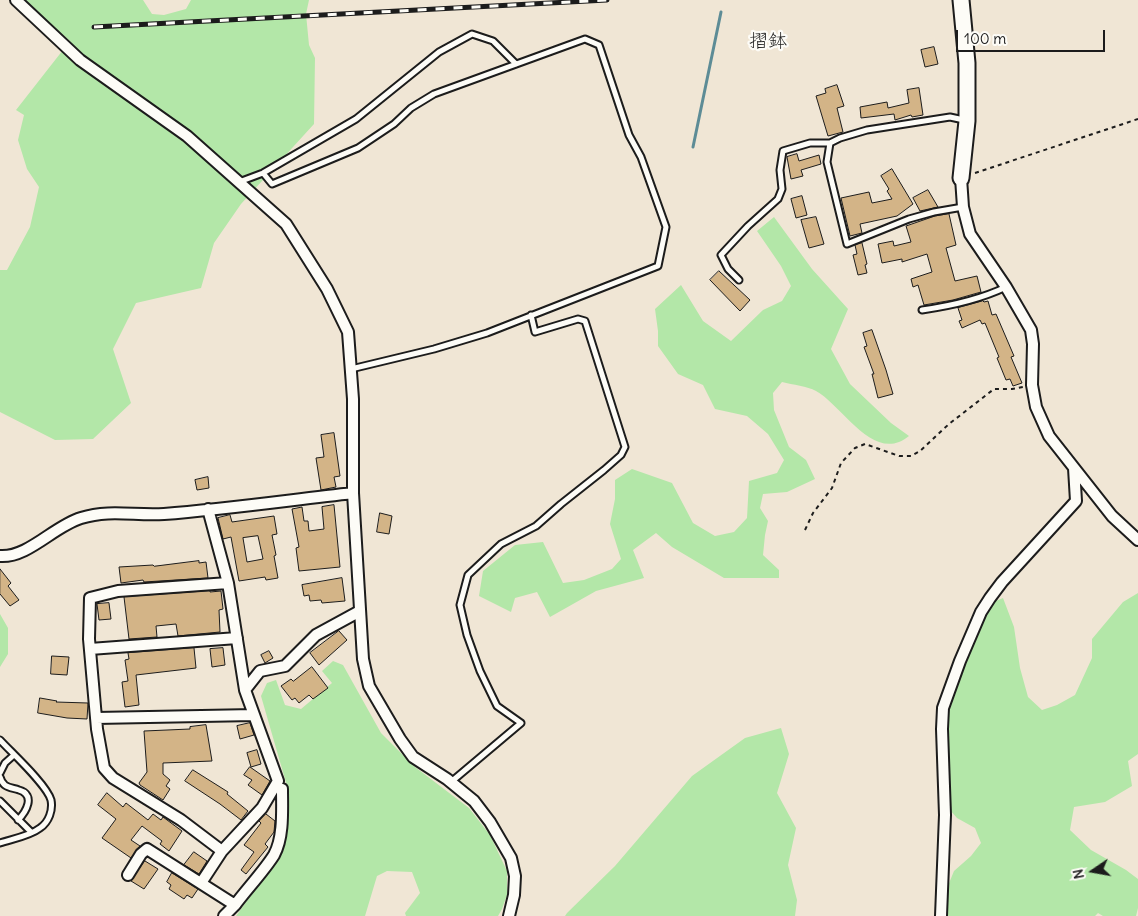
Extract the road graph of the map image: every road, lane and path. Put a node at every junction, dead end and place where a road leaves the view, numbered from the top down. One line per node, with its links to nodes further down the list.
1 (16, 0): 9 (street)
2 (961, 0): 5 (street)
3 (516, 64): 7 (lane); 7 (lane); 14 (lane)
4 (1138, 119): 8 (path)
5 (967, 121): 6 (lane); 8 (street)
6 (830, 143): 10 (lane); 11 (lane)
7 (263, 173): 9 (lane)
8 (961, 178): 10 (street)
9 (238, 182): 15 (street)
10 (963, 208): 12 (street)
11 (739, 280)
12 (1006, 286): 13 (lane); 16 (street)
13 (922, 310)
14 (531, 315): 15 (lane); 34 (lane)
15 (351, 370): 18 (street)
16 (1032, 385): 17 (street); 20 (path)
17 (1074, 468): 21 (street); 46 (street)
18 (353, 493): 19 (street); 24 (street)
19 (208, 509): 22 (street); 23 (street)
20 (805, 530)
21 (1138, 540)
22 (0, 556)
23 (228, 583): 25 (street); 26 (street)
24 (360, 611): 27 (street); 34 (street)
25 (237, 638): 26 (street); 27 (street)
26 (90, 649): 29 (street)
27 (245, 690): 28 (street)
28 (254, 716): 29 (street); 35 (street)
29 (96, 718): 40 (street)
30 (0, 740): 31 (lane)
31 (14, 755): 32 (lane); 38 (lane)
32 (0, 773)
33 (0, 777): 37 (lane)
34 (450, 782): 45 (street)
35 (276, 787): 40 (street); 43 (street)
36 (0, 801): 37 (lane)
37 (18, 820): 38 (lane)
38 (31, 832): 39 (lane)
39 (0, 843)
40 (222, 851): 42 (street)
41 (128, 875): 42 (street)
42 (201, 883): 43 (street)
43 (234, 905): 44 (street)
44 (224, 916)
45 (509, 916)
46 (941, 916)

